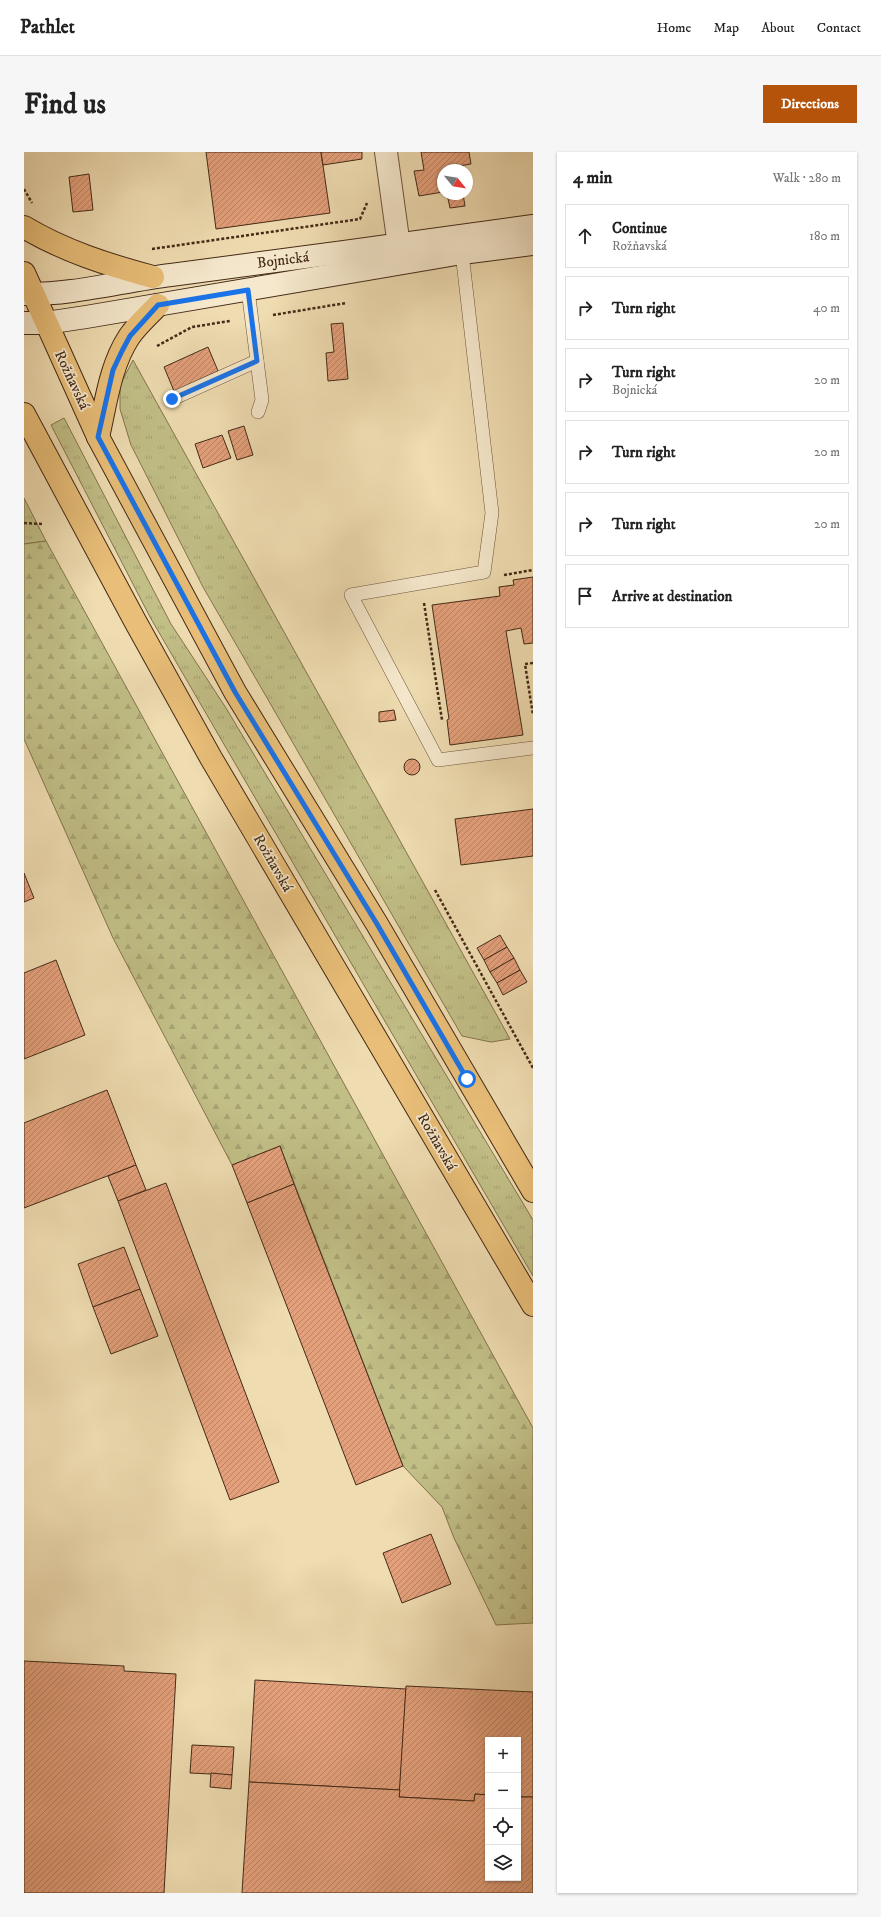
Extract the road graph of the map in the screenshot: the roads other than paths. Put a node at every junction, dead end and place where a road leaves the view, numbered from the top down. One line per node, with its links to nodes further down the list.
1 (386, 152): 5 (main road)
2 (533, 226): 5 (main road, Bojnická)
3 (24, 227): 8 (main road)
4 (533, 244): 6 (main road, Bojnická)
5 (399, 246): 8 (main road, Bojnická)
6 (462, 253): 9 (main road, Bojnická); 19 (lane)
7 (24, 273): 10 (main road, Rožňavská)
8 (152, 277): 10 (main road, Bojnická)
9 (248, 290): 11 (main road, Bojnická); 14 (lane)
10 (29, 294): 13 (main road, Rožňavská)
11 (158, 305): 13 (main road, Bojnická); 18 (main road)
12 (24, 323): 13 (main road, Bojnická)
13 (46, 323): 18 (main road, Rožňavská)
14 (257, 361): 15 (lane); 16 (lane)
15 (172, 399)
16 (258, 412)
17 (25, 418): 21 (main road, Rožňavská)
18 (98, 437): 20 (main road, Rožňavská)
19 (533, 748)
20 (533, 1191)
21 (533, 1305)

